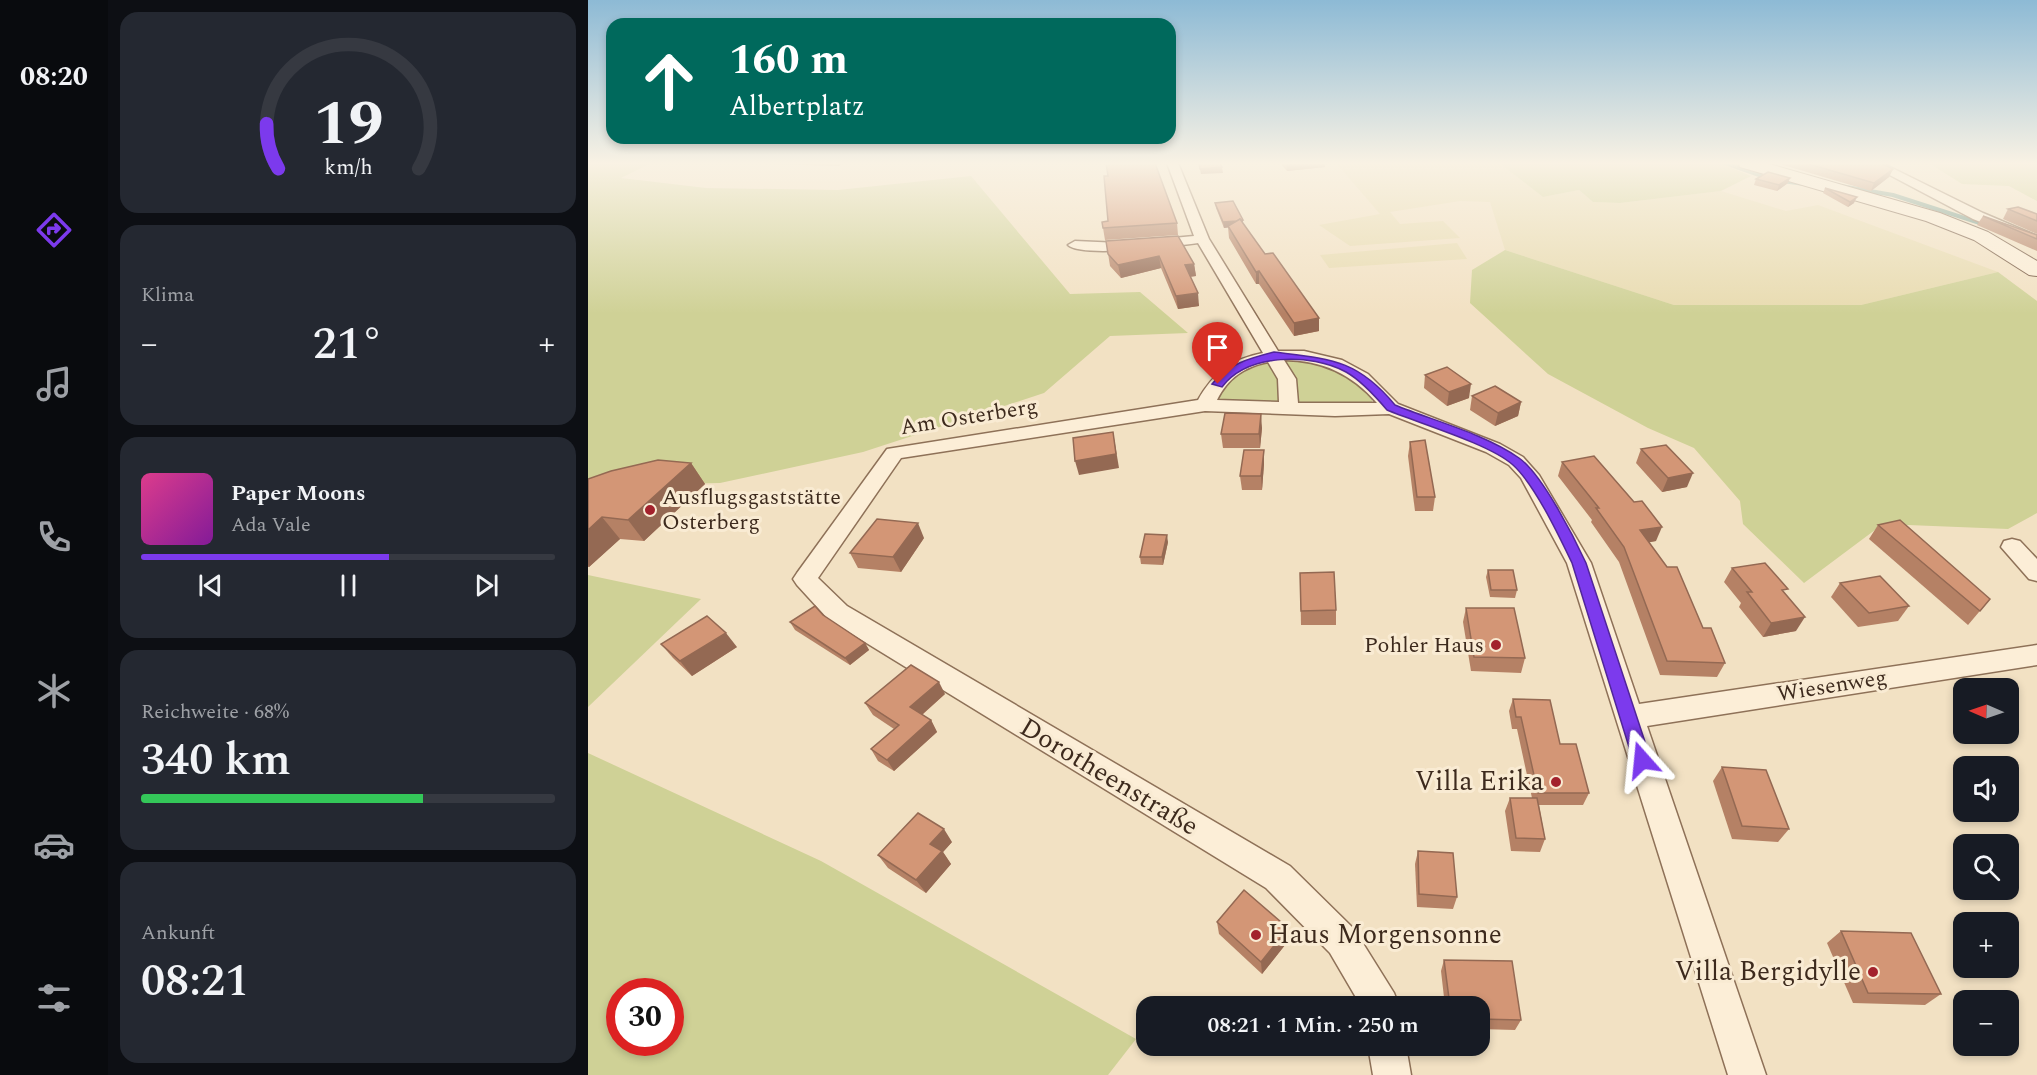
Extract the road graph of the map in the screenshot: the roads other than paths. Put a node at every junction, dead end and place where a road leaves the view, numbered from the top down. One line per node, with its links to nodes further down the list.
1 (1192, 213): 4 (street)
2 (1920, 213): 7 (street)
3 (1972, 213): 5 (street)
4 (1202, 239): 6 (street); 9 (street)
5 (2036, 244): 7 (street)
6 (1075, 245)
7 (1998, 246): 8 (street)
8 (2037, 270)
9 (1274, 355): 10 (street); 11 (street); 12 (street)
10 (1205, 405): 12 (street, Am Osterberg); 15 (street, Am Osterberg)
11 (1391, 408): 12 (street, Am Osterberg); 17 (street)
12 (1289, 409)
13 (2012, 547): 14 (street)
14 (2037, 573)
15 (805, 579): 18 (street, Dorotheenstraße)
16 (2037, 655): 17 (street, Wiesenweg)
17 (1628, 717): 21 (street)
18 (1375, 996)
19 (1389, 1056): 20 (street)
20 (1392, 1075)
21 (1747, 1075)

